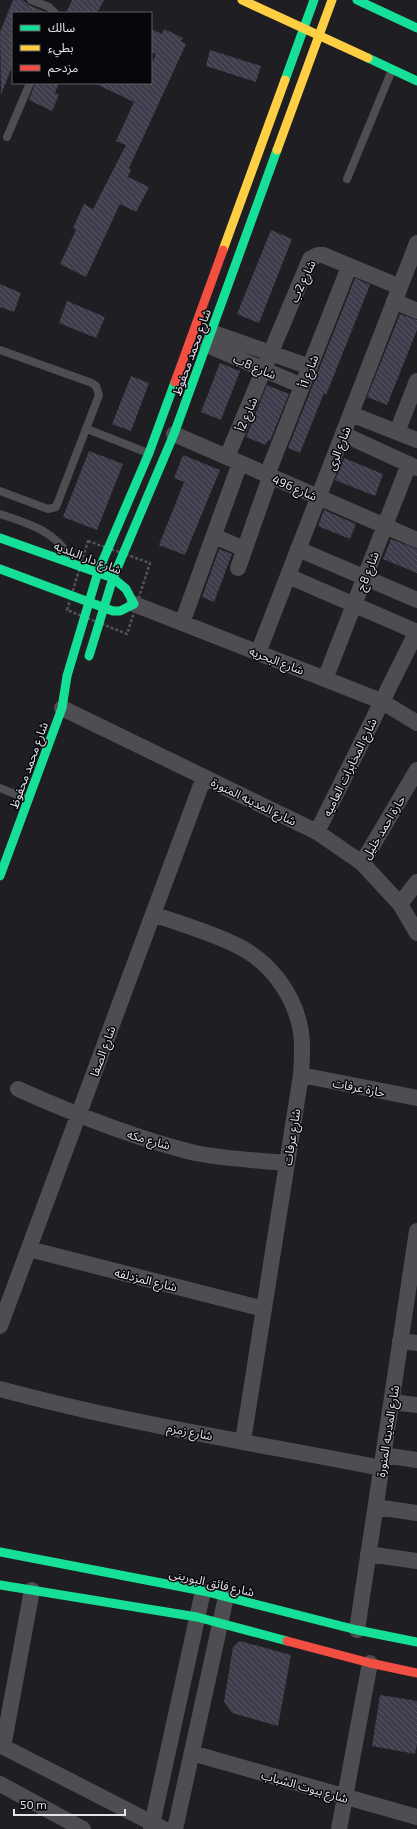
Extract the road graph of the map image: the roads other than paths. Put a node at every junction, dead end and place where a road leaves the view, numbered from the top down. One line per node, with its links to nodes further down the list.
1 (31, 0): 6 (lane)
2 (242, 0): 7 (street)
3 (314, 0): 7 (street, شارع محمد محفوظ)
4 (332, 0): 9 (street, شارع محمد محفوظ)
5 (357, 0): 8 (street)
6 (54, 12)
7 (304, 28): 9 (street); 15 (street, شارع محمد محفوظ)
8 (417, 28)
9 (319, 36): 10 (street); 17 (street, شارع محمد محفوظ)
10 (392, 69): 11 (street); 14 (lane)
11 (417, 81)
12 (30, 84): 13 (lane)
13 (7, 137)
14 (347, 179)
15 (227, 238): 17 (street); 34 (street, شارع محمد محفوظ)
16 (417, 243): 19 (street, شارع الرى)
17 (243, 245): 21 (street, شارع محمد محفوظ)
18 (349, 267): 19 (street, شارع 2ب); 23 (street, شارع 2ب); 24 (street, شارع 1أ)
19 (397, 294): 20 (street, شارع 2ب); 28 (street, شارع الرى)
20 (417, 311)
21 (209, 338): 23 (street); 25 (street, شارع 8ب); 31 (street, شارع محمد محفوظ)
22 (0, 350): 29 (lane)
23 (272, 352): 24 (street); 25 (street, شارع 2ب)
24 (310, 367): 27 (street, شارع 1أ)
25 (265, 370): 27 (street, شارع 8ب); 35 (street, شارع 2أ)
26 (417, 381): 30 (street)
27 (302, 386): 37 (street, شارع 1أ)
28 (351, 414): 30 (street); 32 (street, شارع الرى)
29 (87, 429): 34 (lane); 40 (lane)
30 (397, 432): 33 (street)
31 (174, 434): 35 (street, شارع 496); 39 (street, شارع محمد محفوظ)
32 (343, 434): 36 (street); 41 (street, شارع الرى)
33 (417, 440)
34 (149, 453): 38 (street, شارع محمد محفوظ)
35 (234, 460): 37 (street, شارع 496); 44 (street, شارع 2أ)
36 (413, 466): 43 (street, شارع 8ج)
37 (268, 476): 41 (street, شارع 496); 47 (street, شارع 1أ)
38 (138, 480): 39 (street); 52 (street, شارع محمد محفوظ)
39 (152, 485): 54 (street, شارع محمد محفوظ)
40 (0, 490)
41 (318, 497): 43 (street, شارع 496); 48 (street, شارع الرى)
42 (0, 514): 49 (lane)
43 (384, 526): 46 (street, شارع 496); 55 (street, شارع 8ج)
44 (214, 536): 47 (street); 61 (street, شارع 2أ)
45 (0, 538): 49 (street, شارع دار البلديه)
46 (417, 540)
47 (244, 548): 50 (street, شارع 1أ)
48 (298, 549): 53 (street, شارع الرى); 55 (street)
49 (73, 564): 52 (street, شارع دار البلديه)
50 (238, 568)
51 (0, 570): 57 (street)
52 (98, 572): 54 (street, شارع دار البلديه); 57 (street, شارع محمد محفوظ)
53 (288, 576): 59 (street); 63 (street, شارع الرى)
54 (113, 578): 58 (street, شارع دار البلديه); 60 (street, شارع محمد محفوظ)
55 (365, 578): 56 (street); 59 (street, شارع 8ج)
56 (417, 600)
57 (90, 602): 60 (street); 68 (street, شارع محمد محفوظ)
58 (134, 604): 60 (street); 61 (street, شارع البحريه)
59 (354, 604): 62 (street); 65 (street, شارع 8ج)
60 (105, 608): 64 (street, شارع محمد محفوظ)
61 (182, 623): 63 (street, شارع البحريه)
62 (417, 631): 67 (street, شارع المخابرات العاميه)
63 (258, 652): 65 (street, شارع البحريه)
64 (85, 666)
65 (325, 679): 67 (street, شارع البحريه)
66 (74, 691): 68 (street, شارع محمد محفوظ)
67 (381, 701): 69 (street, شارع البحريه); 74 (street, شارع المخابرات العاميه)
68 (62, 708): 71 (street, شارع المدينه المنورة); 73 (street, شارع محمد محفوظ)
69 (417, 723)
70 (417, 770): 75 (street, حارة احمد خليل)
71 (204, 777): 74 (street, شارع المدينه المنورة); 79 (street, شارع الصفا)
72 (0, 788): 73 (lane)
73 (28, 799): 76 (street, شارع محمد محفوظ)
74 (317, 832): 75 (street, شارع المدينه المنورة)
75 (362, 863): 78 (street, شارع المدينه المنورة)
76 (0, 876)
77 (417, 882): 78 (street)
78 (400, 904): 80 (street, شارع المدينه المنورة)
79 (153, 914): 81 (street, شارع عرفات); 84 (street, شارع الصفا)
80 (417, 933)
81 (300, 1075): 83 (street, حارة عرفات); 85 (street, شارع عرفات)
82 (18, 1089): 84 (street, شارع مكه)
83 (417, 1098)
84 (78, 1116): 85 (street, شارع مكه); 87 (street, شارع الصفا)
85 (286, 1163): 89 (street, شارع عرفات)
86 (417, 1231): 88 (street, شارع المدينه المنورة)
87 (29, 1249): 89 (street, شارع المزدلفه); 90 (street, شارع الصفا)
88 (413, 1280): 91 (street, شارع المدينه المنورة)
89 (264, 1309): 96 (street, شارع عرفات)
90 (0, 1326)
91 (400, 1341): 92 (street); 94 (street, شارع المدينه المنورة)
92 (417, 1344)
93 (0, 1388): 96 (street, شارع زمزم)
94 (392, 1402): 95 (street); 98 (street, شارع المدينه المنورة)
95 (417, 1405)
96 (243, 1441): 98 (street, شارع زمزم)
97 (417, 1460): 98 (street, شارع زمزم)
98 (382, 1462): 99 (street, شارع المدينه المنورة)
99 (376, 1507): 100 (street); 102 (street, شارع المدينه المنورة)
100 (417, 1513)
101 (0, 1552): 106 (street, شارع فائق البورينى)
102 (368, 1554): 103 (street); 110 (street, شارع المدينه المنورة)
103 (417, 1562)
104 (0, 1584): 105 (street)
105 (32, 1590): 108 (street); 114 (street)
106 (203, 1591): 107 (street, شارع فائق البورينى); 108 (street)
107 (226, 1597): 109 (street); 110 (street, شارع فائق البورينى)
108 (197, 1617): 109 (street); 119 (street)
109 (221, 1623): 112 (street); 115 (street)
110 (357, 1630): 111 (street, شارع فائق البورينى)
111 (417, 1642)
112 (370, 1663): 113 (street); 117 (street)
113 (417, 1673)
114 (2, 1746): 119 (street)
115 (192, 1753): 117 (street, شارع بيوت الشباب); 121 (street)
116 (0, 1784): 120 (street)
117 (344, 1798): 118 (street, شارع بيوت الشباب); 122 (street)
118 (417, 1817)
119 (156, 1827)
120 (83, 1829)
121 (175, 1829)
122 (339, 1829)

